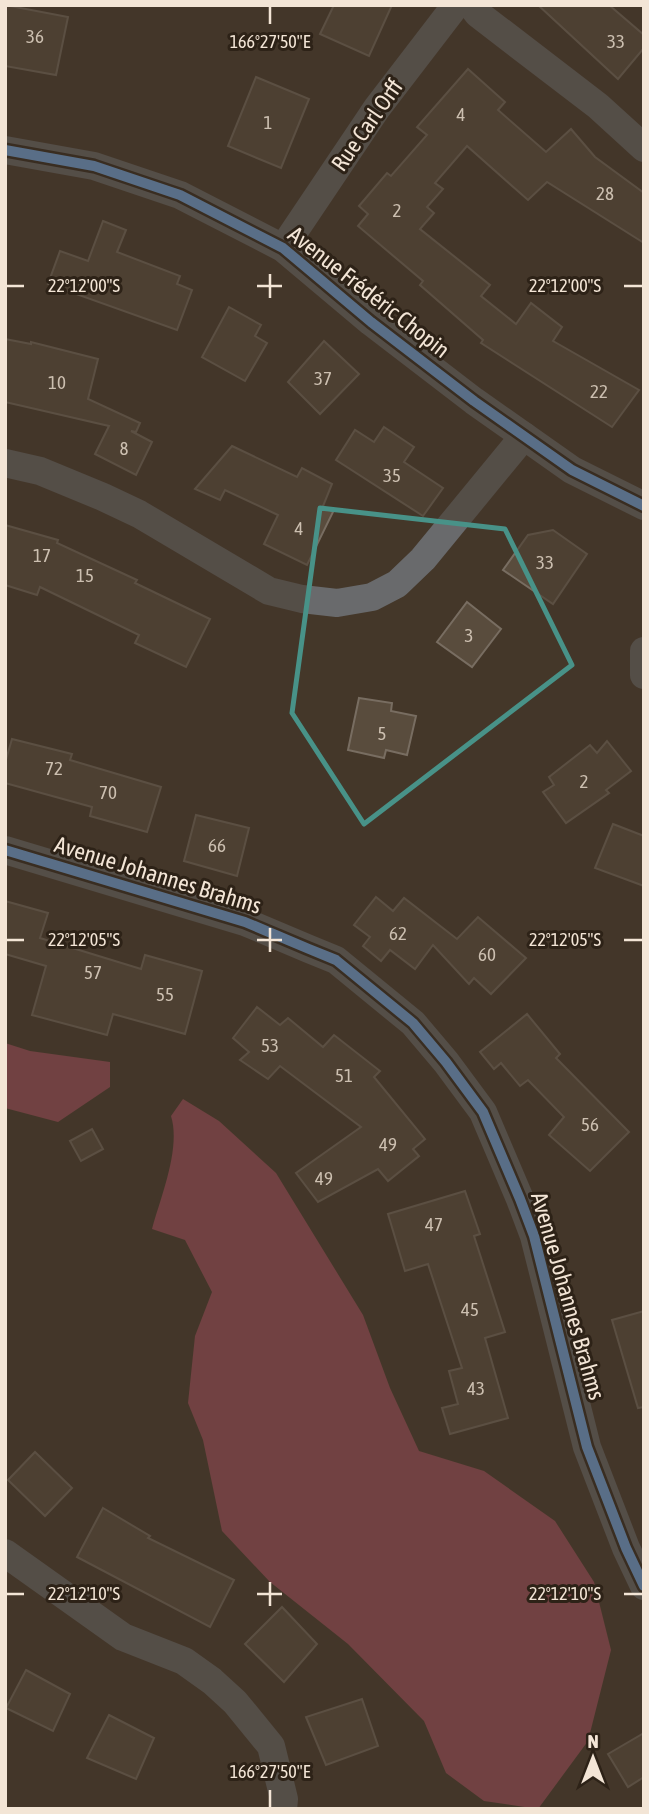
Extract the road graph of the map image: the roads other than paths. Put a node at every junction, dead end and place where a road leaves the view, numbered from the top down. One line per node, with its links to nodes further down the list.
1 (456, 5): 5 (street, Rue Carl Orff)
2 (471, 5): 3 (street)
3 (644, 148)
4 (5, 150): 5 (street, Avenue Frédéric Chopin)
5 (283, 248): 6 (street, Avenue Frédéric Chopin)
6 (524, 436): 7 (street); 8 (street, Avenue Frédéric Chopin)
7 (5, 463)
8 (644, 506)
9 (644, 651): 10 (street)
10 (644, 675)
11 (5, 850): 13 (street, Avenue Johannes Brahms)
12 (5, 1553): 14 (street)
13 (644, 1586)
14 (283, 1809)

